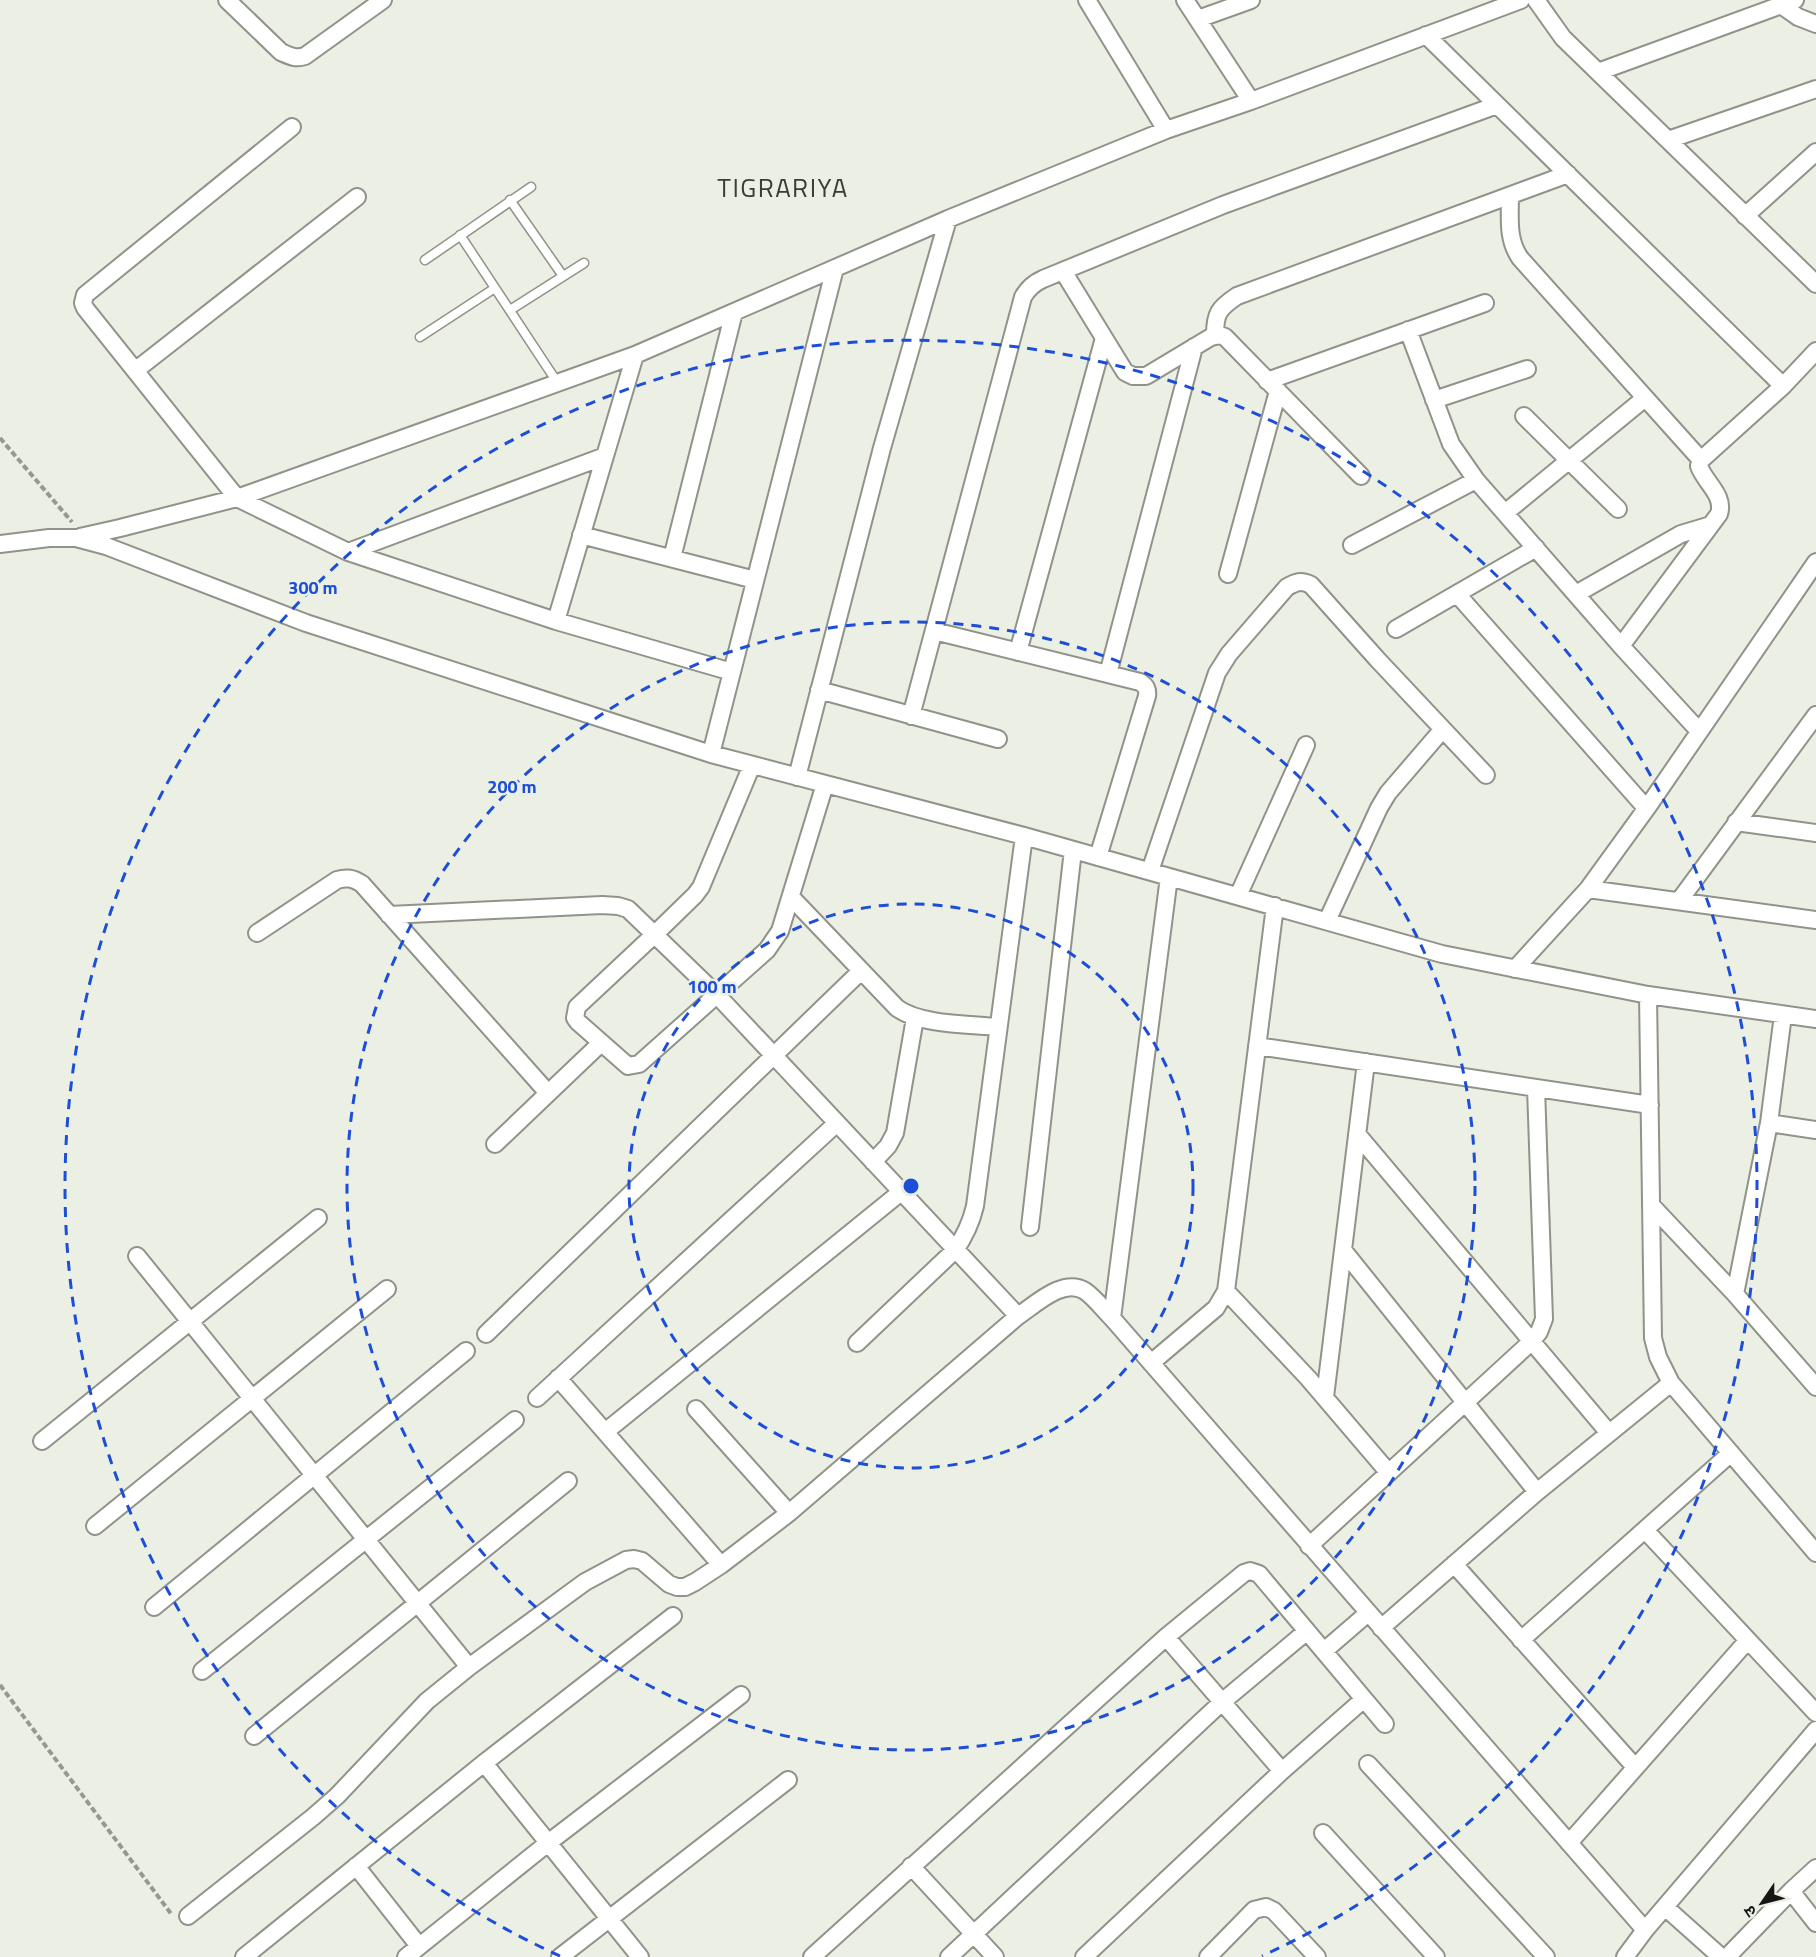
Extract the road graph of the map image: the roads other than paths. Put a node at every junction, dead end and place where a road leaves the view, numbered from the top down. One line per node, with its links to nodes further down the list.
1 (227, 0): 2 (street)
2 (383, 0)
3 (1087, 0): 17 (street)
4 (1185, 0): 9 (street)
5 (1251, 0): 9 (street)
6 (1521, 0): 11 (street)
7 (1536, 0): 12 (street)
8 (1788, 2): 10 (street); 12 (street)
9 (1198, 19): 14 (street)
10 (1816, 24)
11 (1426, 35): 14 (street); 15 (street)
12 (1598, 72): 18 (street)
13 (1816, 89): 18 (street)
14 (1251, 100): 17 (street)
15 (1497, 105): 20 (street); 31 (street)
16 (292, 127): 46 (street)
17 (1166, 130): 26 (street)
18 (1668, 141): 25 (street)
19 (1816, 152): 25 (street)
20 (1568, 174): 22 (street); 49 (street)
21 (531, 186): 24 (lane)
22 (1510, 196): 39 (street); 50 (street)
23 (357, 197): 46 (street)
24 (510, 200): 27 (lane); 32 (lane)
25 (1744, 216): 33 (street)
26 (948, 219): 30 (street); 81 (street)
27 (460, 235): 28 (lane); 34 (lane)
28 (424, 260)
29 (584, 263): 32 (lane)
30 (835, 268): 37 (street); 71 (street)
31 (1063, 271): 41 (street); 76 (street)
32 (563, 276): 36 (lane)
33 (1814, 280)
34 (495, 288): 36 (lane); 40 (lane)
35 (1485, 303): 38 (street)
36 (510, 310): 47 (lane)
37 (734, 312): 44 (street); 68 (street)
38 (1408, 330): 48 (street); 51 (street)
39 (1215, 335): 42 (street); 48 (street)
40 (420, 337)
41 (1104, 338): 42 (street); 78 (street)
42 (1194, 347): 80 (street)
43 (1816, 351): 49 (street)
44 (635, 354): 47 (street); 53 (street)
45 (1527, 369): 51 (street)
46 (136, 370): 58 (street)
47 (557, 382): 58 (street)
48 (1273, 386): 56 (street); 70 (street)
49 (1783, 386): 54 (street)
50 (1646, 398): 54 (street); 55 (street)
51 (1434, 400): 57 (street)
52 (1524, 416): 55 (street)
53 (605, 456): 62 (street); 67 (street)
54 (1701, 460): 61 (street)
55 (1569, 461): 59 (street); 60 (street)
56 (1361, 476)
57 (1476, 480): 60 (street); 65 (street)
58 (237, 498): 63 (street); 67 (street)
59 (1618, 509)
60 (1505, 513): 66 (street)
61 (1711, 525): 73 (street); 77 (street)
62 (581, 535): 68 (street); 74 (street)
63 (80, 537): 64 (street); 88 (street)
64 (0, 544)
65 (1352, 545)
66 (1536, 548): 72 (street); 73 (street)
67 (348, 552): 74 (street)
68 (672, 558): 71 (street)
69 (1816, 562): 85 (street)
70 (1228, 574)
71 (755, 580): 79 (street)
72 (1456, 594): 75 (street); 93 (street)
73 (1576, 594): 77 (street)
74 (556, 621): 79 (street)
75 (1396, 629)
76 (934, 631): 78 (street); 83 (street)
77 (1621, 646): 85 (street)
78 (1018, 652): 80 (street)
79 (732, 672): 88 (street)
80 (1108, 674): 98 (street)
81 (819, 690): 83 (street); 91 (street)
82 (1816, 715): 94 (street)
83 (911, 716): 86 (street)
84 (1443, 729): 90 (street); 99 (street); 108 (street)
85 (1699, 731): 93 (street)
86 (998, 740)
87 (1306, 745): 102 (street)
88 (711, 754): 89 (street)
89 (752, 765): 91 (street); 110 (street)
90 (1486, 775)
91 (797, 777): 92 (street)
92 (825, 784): 96 (street); 103 (street)
93 (1646, 808): 101 (street)
94 (1736, 822): 95 (street); 104 (street)
95 (1816, 833)
96 (1024, 836): 97 (street); 118 (street)
97 (1073, 850): 98 (street); 135 (street)
98 (1098, 857): 99 (street)
99 (1150, 872): 100 (street)
100 (1169, 877): 102 (street); 143 (street)
101 (1588, 889): 104 (street); 111 (street)
102 (1238, 896): 105 (street)
103 (790, 897): 112 (street); 113 (street)
104 (1679, 900): 107 (street)
105 (1275, 906): 108 (street); 120 (street)
106 (389, 915): 109 (street); 110 (street); 124 (street)
107 (1816, 920)
108 (1327, 921): 111 (street)
109 (257, 933)
110 (656, 934): 113 (street); 119 (street)
111 (1515, 969): 114 (street)
112 (861, 971): 116 (street); 121 (street)
113 (717, 995): 119 (street); 121 (street)
114 (1648, 995): 115 (street); 125 (street)
115 (1783, 1015): 117 (street); 127 (street)
116 (915, 1018): 118 (street); 131 (street)
117 (1816, 1019)
118 (998, 1027): 136 (street)
119 (601, 1042): 124 (street)
120 (1257, 1046): 122 (street); 140 (street)
121 (774, 1055): 126 (street); 145 (street)
122 (1366, 1062): 123 (street); 129 (street)
123 (1536, 1088): 125 (street); 146 (street)
124 (548, 1093): 130 (street)
125 (1650, 1105): 133 (street)
126 (837, 1123): 131 (street); 150 (street)
127 (1768, 1123): 128 (street); 141 (street)
128 (1816, 1130)
129 (1357, 1134): 137 (street); 146 (street)
130 (495, 1144)
131 (873, 1162): 132 (street)
132 (901, 1192): 136 (street); 159 (street)
133 (1652, 1206): 141 (street); 151 (street)
134 (318, 1218): 144 (street)
135 (1030, 1227)
136 (955, 1250): 142 (street); 147 (street)
137 (1343, 1250): 153 (street); 156 (street)
138 (137, 1256): 144 (street)
139 (387, 1289): 154 (street)
140 (1226, 1291): 149 (street); 153 (street)
141 (1735, 1294): 152 (street)
142 (1018, 1316): 143 (street); 167 (street)
143 (1112, 1318): 149 (street)
144 (189, 1321): 154 (street); 161 (street)
145 (486, 1334)
146 (1532, 1342): 156 (street); 160 (street)
147 (857, 1343)
148 (466, 1351): 164 (street)
149 (1151, 1363): 171 (street)
150 (558, 1378): 155 (street); 159 (street)
151 (1671, 1383): 160 (street); 162 (street)
152 (1816, 1387)
153 (1325, 1397): 163 (street)
154 (252, 1398): 164 (street); 168 (street)
155 (537, 1398)
156 (1466, 1402): 163 (street); 166 (street)
157 (696, 1409): 167 (street)
158 (515, 1420): 170 (street)
159 (605, 1432): 174 (street)
160 (1609, 1433): 166 (street)
161 (42, 1441)
162 (1731, 1453): 169 (street); 172 (street)
163 (1389, 1473): 171 (street)
164 (315, 1476): 170 (street); 176 (street)
165 (568, 1481): 175 (street)
166 (1537, 1492): 173 (street)
167 (789, 1513): 174 (street)
168 (95, 1526)
169 (1645, 1530): 182 (street); 183 (street)
170 (366, 1539): 175 (street); 186 (street)
171 (1309, 1546): 177 (street)
172 (1816, 1553)
173 (1454, 1564): 179 (street); 182 (street)
174 (721, 1565): 185 (street)
175 (418, 1604): 185 (street); 193 (street)
176 (154, 1607)
177 (1368, 1613): 179 (street); 184 (street)
178 (673, 1616): 194 (street)
179 (1381, 1628): 201 (street)
180 (1307, 1630): 181 (street); 184 (street); 189 (street)
181 (1166, 1637): 189 (street); 203 (street)
182 (1521, 1640): 196 (street)
183 (1748, 1640): 190 (street); 196 (street)
184 (1324, 1651): 188 (street)
185 (469, 1667): 207 (street)
186 (202, 1671)
187 (741, 1695): 200 (street)
188 (1364, 1699): 191 (street); 197 (street)
189 (1222, 1702): 197 (street); 211 (street)
190 (1816, 1713)
191 (1385, 1724)
192 (1816, 1730): 206 (street)
193 (254, 1736)
194 (484, 1763): 200 (street); 202 (street)
195 (1368, 1764): 224 (street)
196 (1635, 1767): 201 (street)
197 (1282, 1772): 220 (street)
198 (788, 1780): 208 (street)
199 (1323, 1833): 223 (street)
200 (548, 1843): 208 (street); 212 (street)
201 (1569, 1843): 210 (street)
202 (356, 1866): 212 (street); 213 (street)
203 (911, 1866): 211 (street); 217 (street)
204 (1816, 1868): 205 (street)
205 (1791, 1891): 209 (street); 227 (street)
206 (1665, 1907): 210 (street); 226 (street)
207 (188, 1916)
208 (609, 1918): 215 (street); 216 (street)
209 (1816, 1923)
210 (1645, 1930): 225 (street)
211 (973, 1934): 218 (street); 219 (street)
212 (419, 1946): 214 (street)
213 (244, 1957)
214 (405, 1957)
215 (560, 1957)
216 (640, 1957)
217 (812, 1957)
218 (949, 1957)
219 (995, 1957)
220 (1084, 1957)
221 (1208, 1957): 222 (street)
222 (1317, 1957)
223 (1436, 1957)
224 (1546, 1957)
225 (1625, 1957)
226 (1721, 1957)
227 (1727, 1957)

